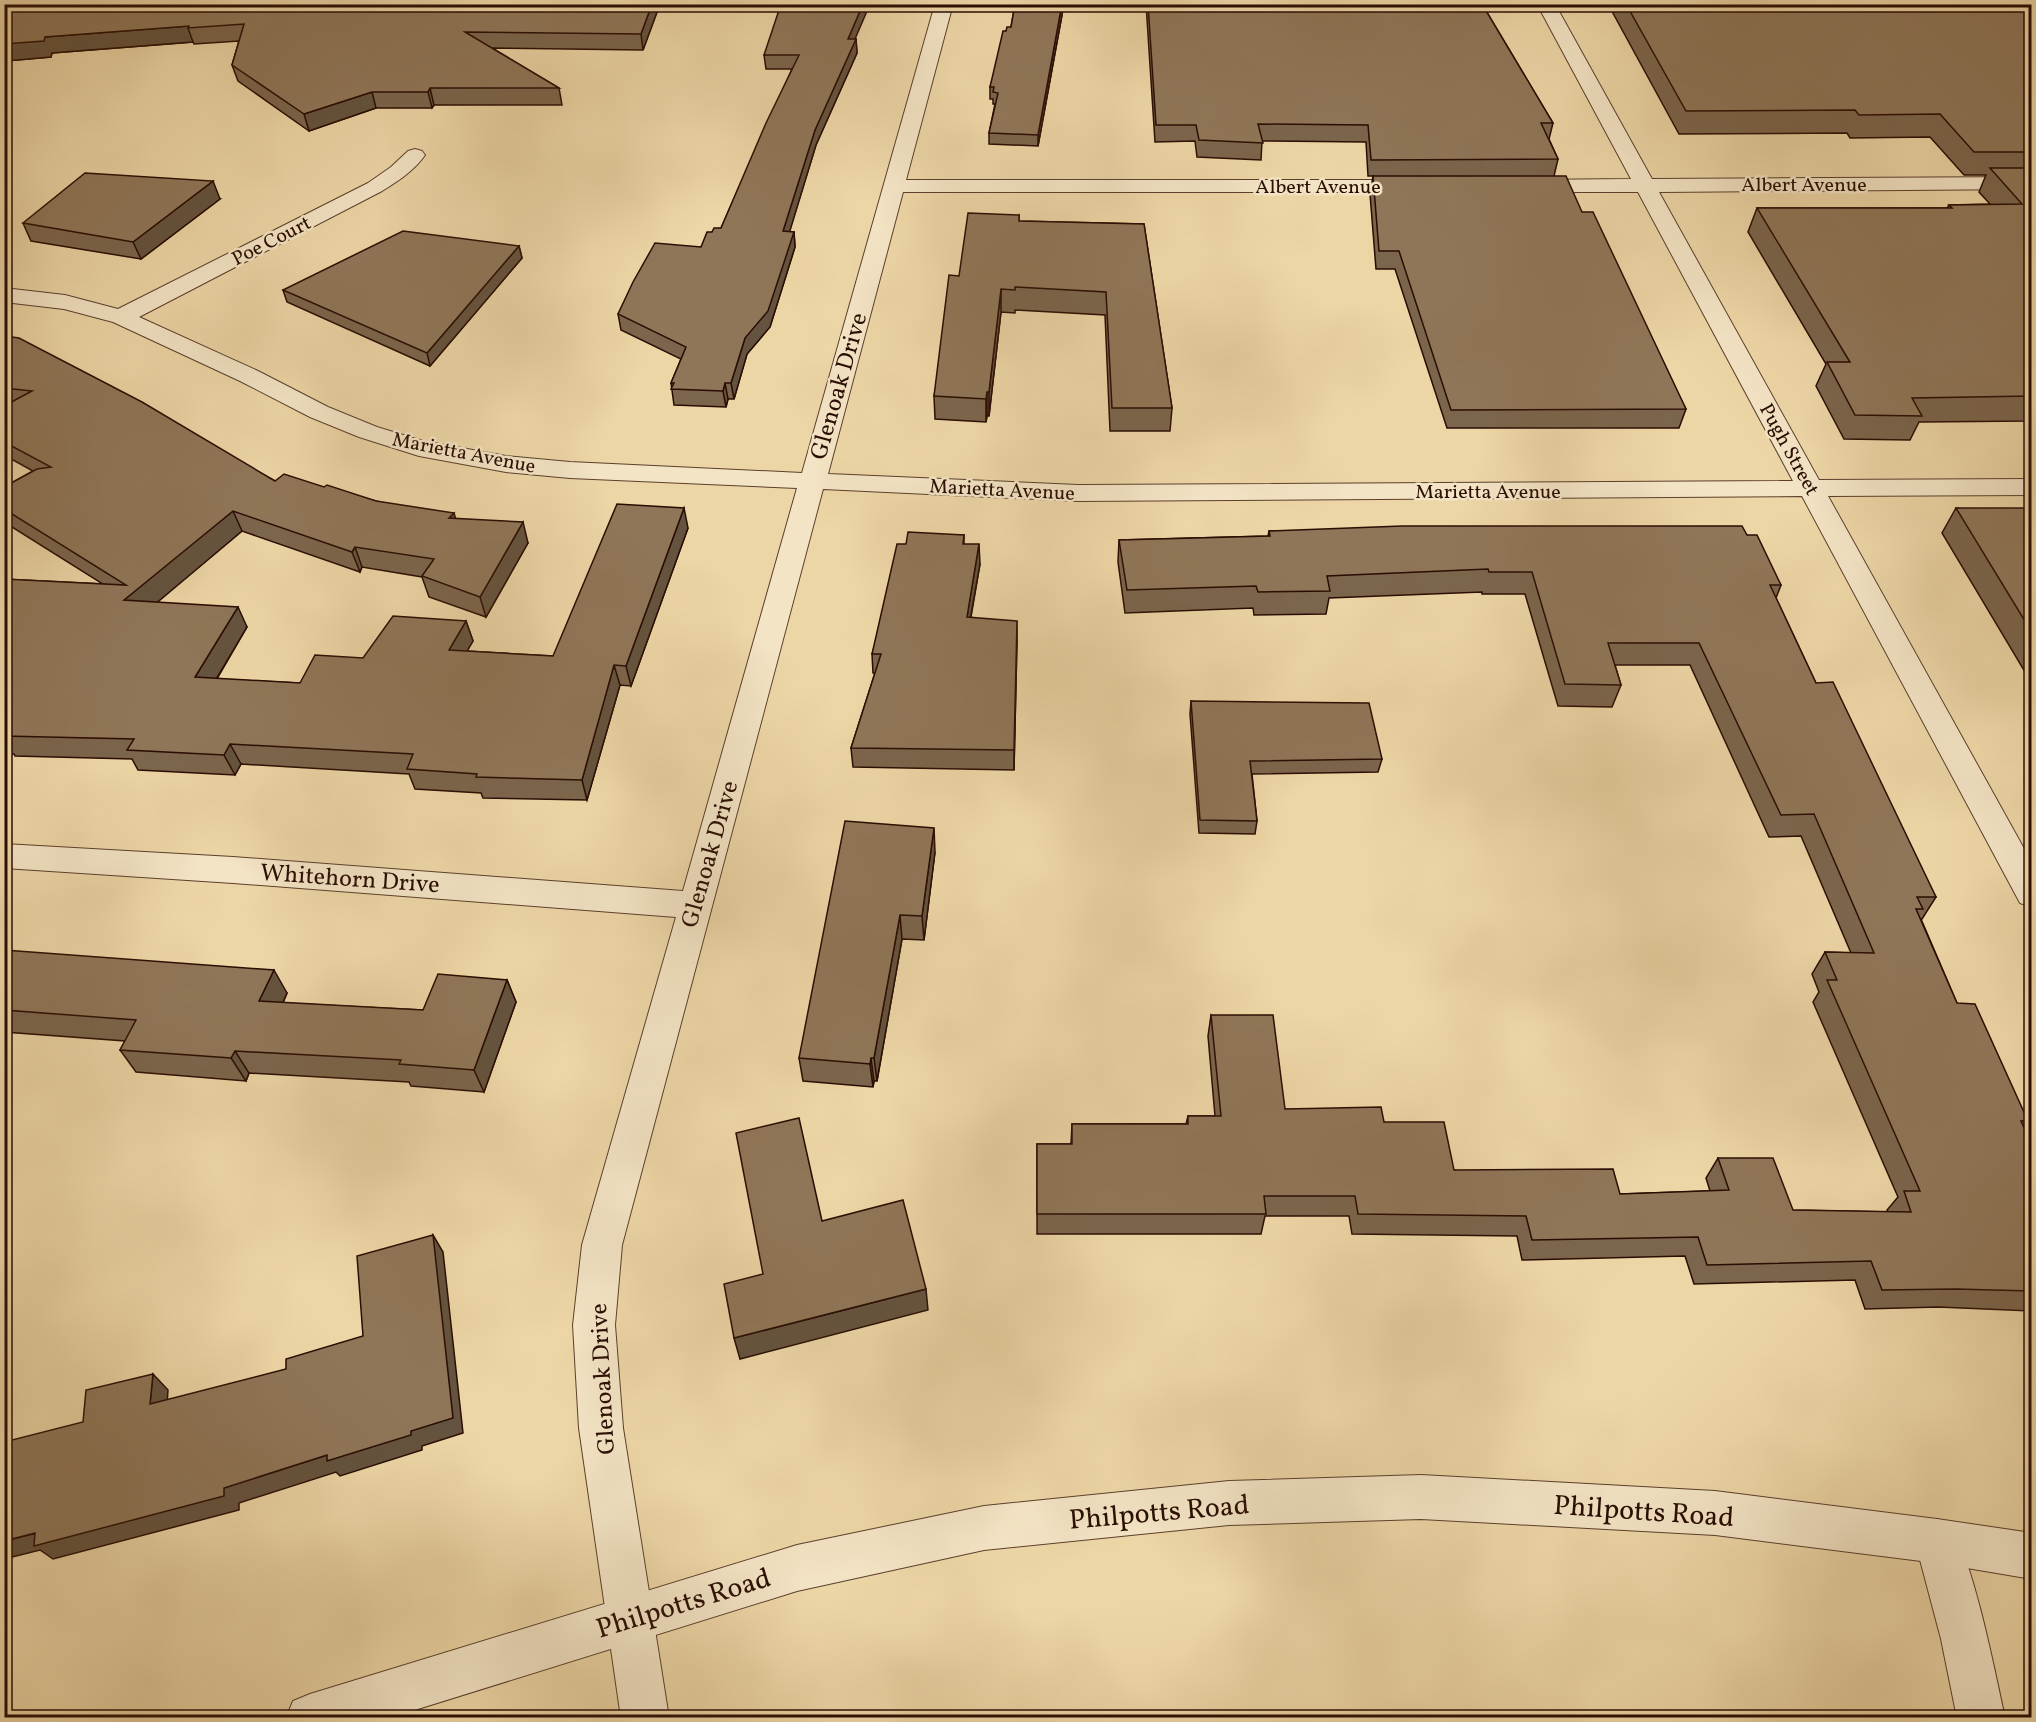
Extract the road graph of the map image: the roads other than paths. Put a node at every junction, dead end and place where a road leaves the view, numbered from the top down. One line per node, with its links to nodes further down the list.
1 (944, 4): 6 (street, Glenoak Drive)
2 (1546, 4): 5 (street, Pugh Street)
3 (415, 155): 10 (street, Poe Court)
4 (2031, 183): 5 (street, Albert Avenue)
5 (1645, 185): 8 (street, Albert Avenue); 13 (street, Pugh Street)
6 (893, 186): 7 (street, Albert Avenue); 11 (street, Glenoak Drive)
7 (1434, 186)
8 (1504, 186)
9 (4, 295): 10 (street, Marietta Avenue)
10 (121, 317): 11 (street, Marietta Avenue)
11 (811, 481): 13 (street, Marietta Avenue); 16 (street, Glenoak Drive)
12 (2031, 487): 13 (street, Marietta Avenue)
13 (1812, 490): 15 (street, Pugh Street)
14 (4, 856): 16 (street, Whitehorn Drive)
15 (2031, 894)
16 (695, 905): 19 (street, Glenoak Drive)
17 (1937, 1541): 18 (street, Philpotts Road); 19 (street, Philpotts Road); 22 (street)
18 (2031, 1556)
19 (630, 1618): 20 (street, Philpotts Road); 21 (street, Glenoak Drive)
20 (310, 1718)
21 (645, 1718)
22 (1981, 1718)

